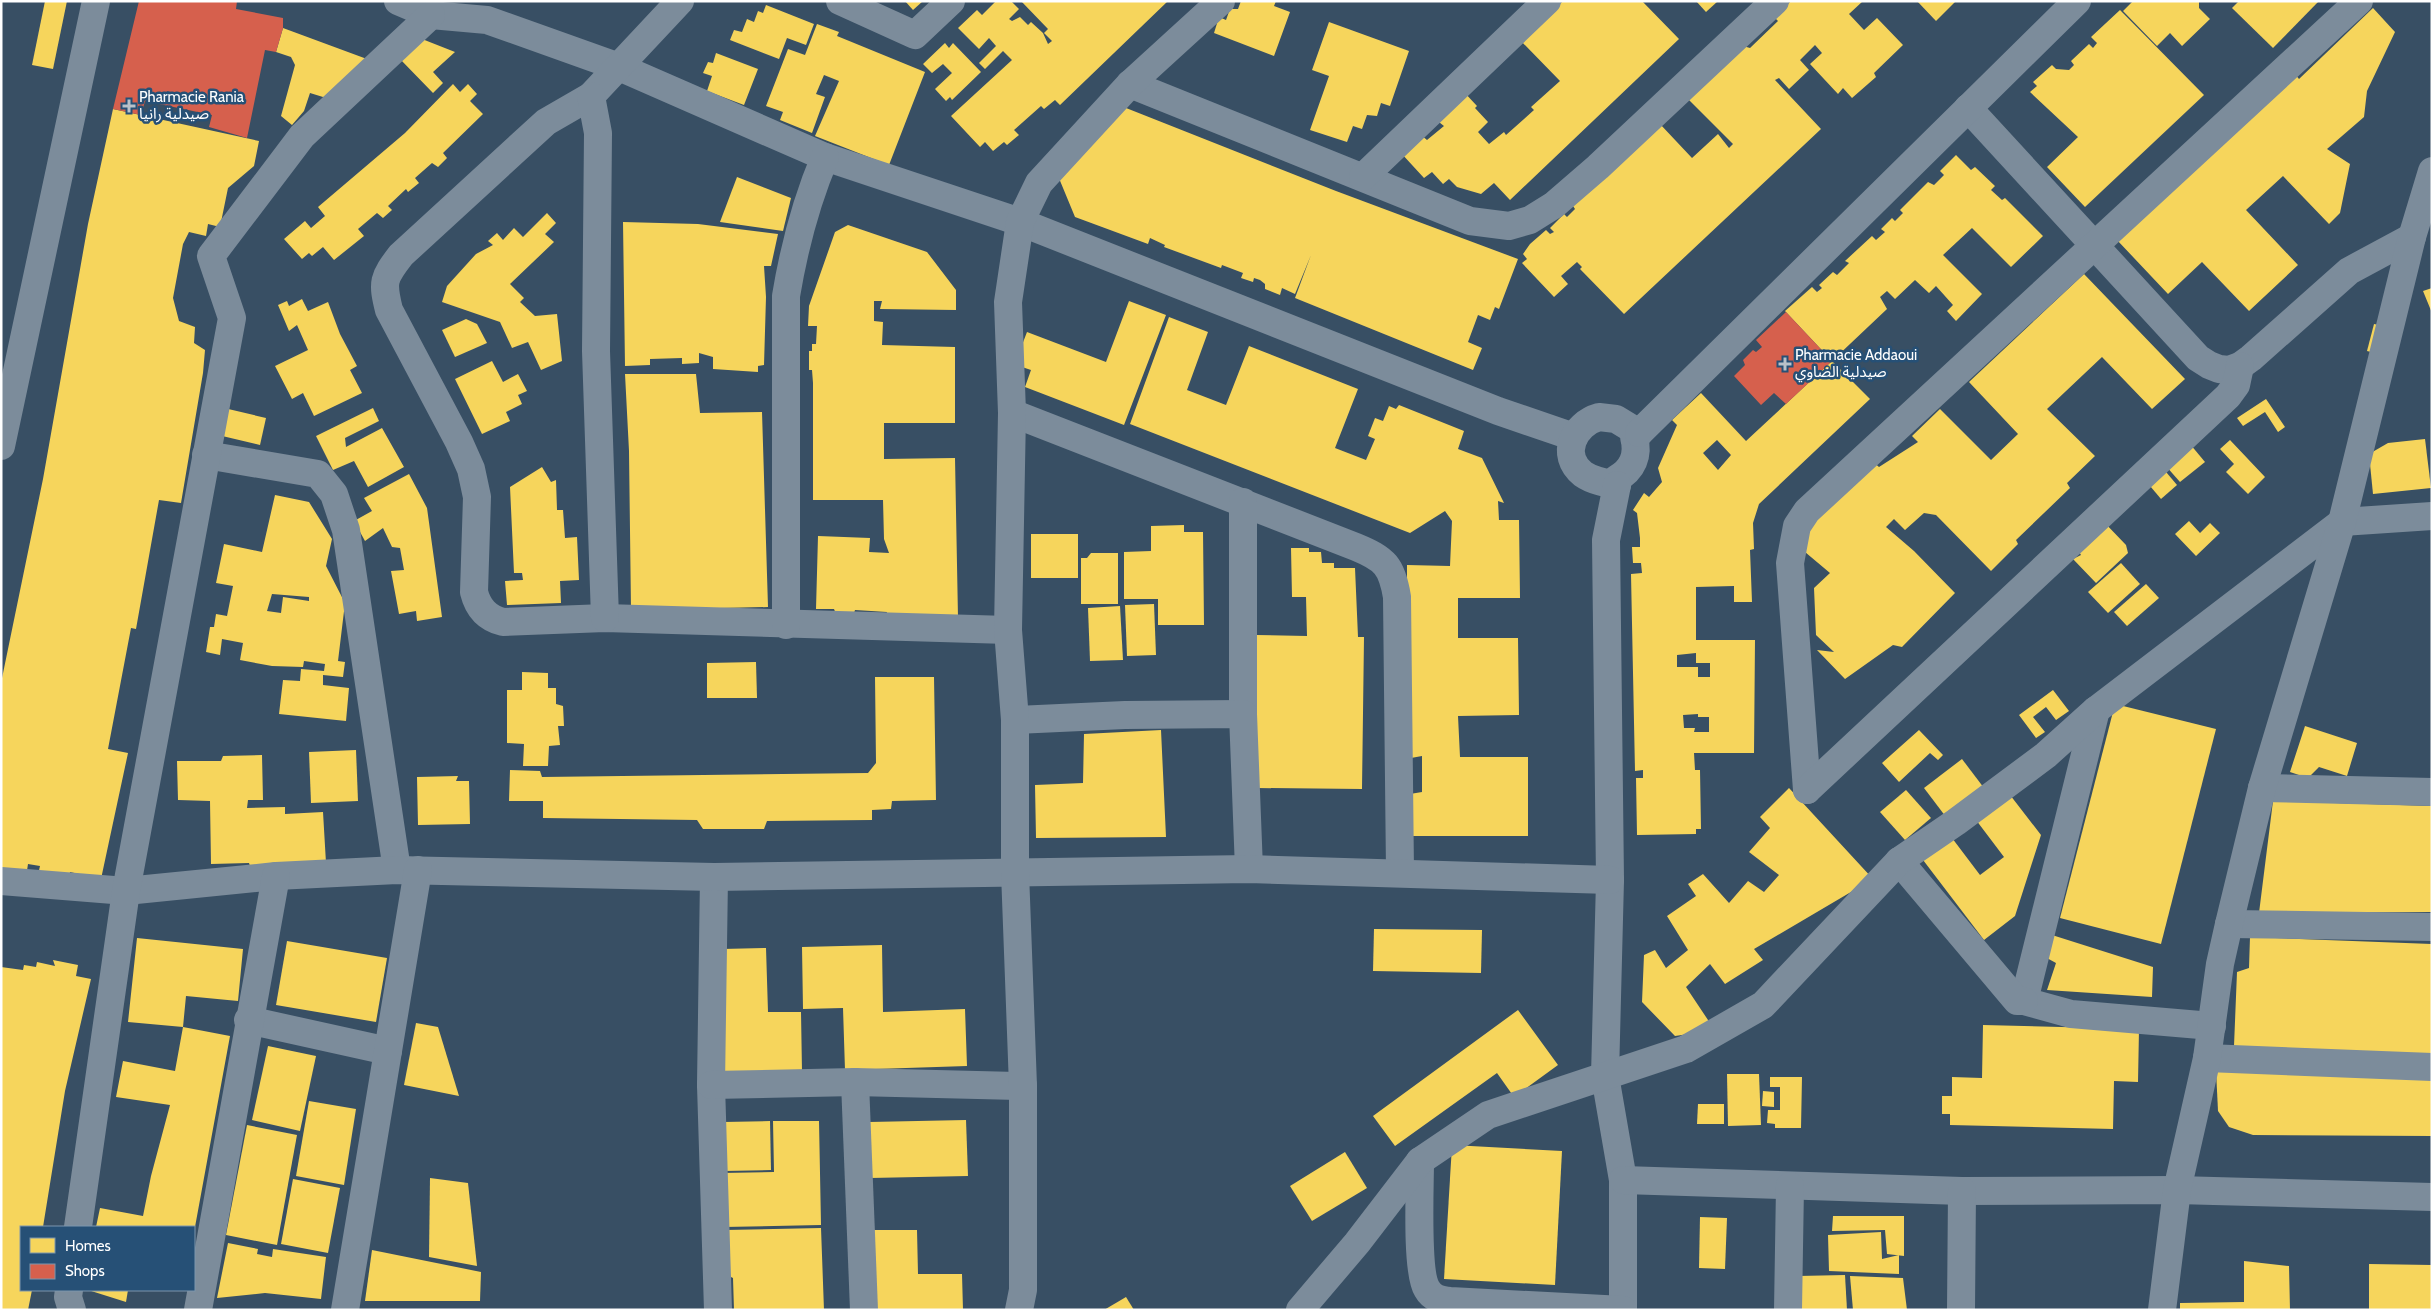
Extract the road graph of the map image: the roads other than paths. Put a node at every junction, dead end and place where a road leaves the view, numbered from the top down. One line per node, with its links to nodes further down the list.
1 (96, 1): 26 (street)
2 (398, 1): 11 (street)
3 (680, 1): 12 (street)
4 (840, 1): 5 (street)
5 (951, 1)
6 (1221, 1): 13 (street)
7 (1547, 1): 18 (street)
8 (1775, 1): 18 (street)
9 (2077, 1): 15 (street)
10 (2359, 1): 21 (street)
11 (431, 15): 12 (street); 27 (street)
12 (619, 67): 14 (street); 16 (street)
13 (1130, 84): 18 (street); 19 (street)
14 (591, 96): 32 (street); 32 (street)
15 (1968, 108): 21 (street); 24 (street)
16 (825, 156): 19 (street); 33 (street)
17 (2432, 171): 20 (street)
18 (1362, 176)
19 (1020, 222): 23 (street); 25 (street)
20 (2412, 237): 22 (street); 31 (street)
21 (2097, 245): 22 (street); 22 (street)
22 (2240, 366)
23 (1012, 413): 29 (street); 34 (street)
24 (1639, 433): 25 (street); 28 (street)
25 (1574, 437): 28 (street)
26 (1, 446)
27 (206, 455): 42 (street); 49 (street)
28 (1617, 485): 47 (street)
29 (1243, 502): 36 (street); 44 (street)
30 (2432, 516): 31 (street)
31 (2342, 522): 35 (street); 38 (street)
32 (605, 618): 33 (street)
33 (786, 625): 34 (street)
34 (1008, 630): 37 (street)
35 (2096, 710): 40 (street); 52 (street)
36 (1243, 714): 37 (street); 41 (street)
37 (1015, 720): 43 (street)
38 (2262, 788): 39 (street); 50 (street)
39 (2432, 792)
40 (1899, 861): 52 (street); 58 (street)
41 (1248, 869): 43 (street); 44 (street)
42 (408, 870): 45 (street); 46 (street); 55 (street)
43 (1015, 872): 46 (street); 61 (street)
44 (1400, 872): 47 (street)
45 (276, 876): 49 (street); 53 (street)
46 (714, 877): 60 (street)
47 (1610, 880): 58 (street)
48 (1, 881): 49 (street)
49 (126, 892): 68 (street)
50 (2229, 924): 51 (street); 54 (street)
51 (2432, 927)
52 (2024, 1001): 54 (street)
53 (248, 1020): 55 (street); 72 (street)
54 (2212, 1026): 56 (street)
55 (388, 1051): 73 (street)
56 (2207, 1058): 57 (street); 65 (street)
57 (2432, 1067)
58 (1605, 1076): 62 (street); 63 (street)
59 (855, 1082): 60 (street); 61 (street); 75 (street)
60 (710, 1085): 74 (street)
61 (1023, 1086): 76 (street)
62 (1420, 1161): 70 (street); 77 (street)
63 (1623, 1180): 64 (street); 78 (street)
64 (1790, 1186): 66 (street); 79 (street)
65 (2177, 1190): 66 (street); 67 (street); 81 (street)
66 (1962, 1192): 80 (street)
67 (2432, 1197)
68 (78, 1226)
69 (69, 1291): 71 (street)
70 (1431, 1303): 78 (street)
71 (72, 1310)
72 (198, 1310)
73 (345, 1310)
74 (718, 1310)
75 (864, 1310)
76 (1019, 1310)
77 (1300, 1310)
78 (1623, 1310)
79 (1788, 1310)
80 (1961, 1310)
81 (2162, 1310)

